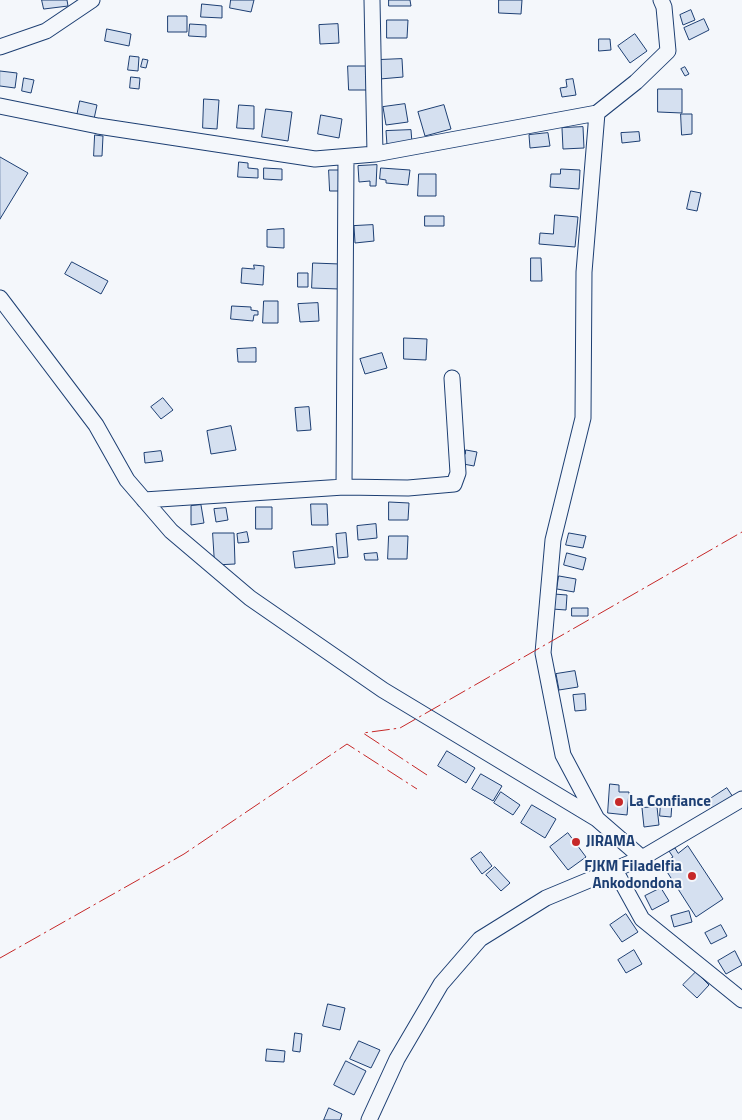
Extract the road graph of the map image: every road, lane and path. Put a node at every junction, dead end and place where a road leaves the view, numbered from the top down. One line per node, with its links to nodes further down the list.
1 (92, 0): 4 (street)
2 (372, 0): 7 (street)
3 (662, 0): 6 (street)
4 (0, 47)
5 (0, 106): 8 (street)
6 (597, 113): 7 (street); 14 (street)
7 (375, 154): 8 (street)
8 (346, 158): 11 (street)
9 (0, 298): 12 (street)
10 (452, 378): 11 (street)
11 (344, 487): 12 (street)
12 (144, 500): 14 (street)
13 (742, 800): 15 (street)
14 (597, 819): 15 (street)
15 (642, 858): 16 (street)
16 (615, 870): 17 (street); 18 (street)
17 (742, 1000)
18 (369, 1120)

